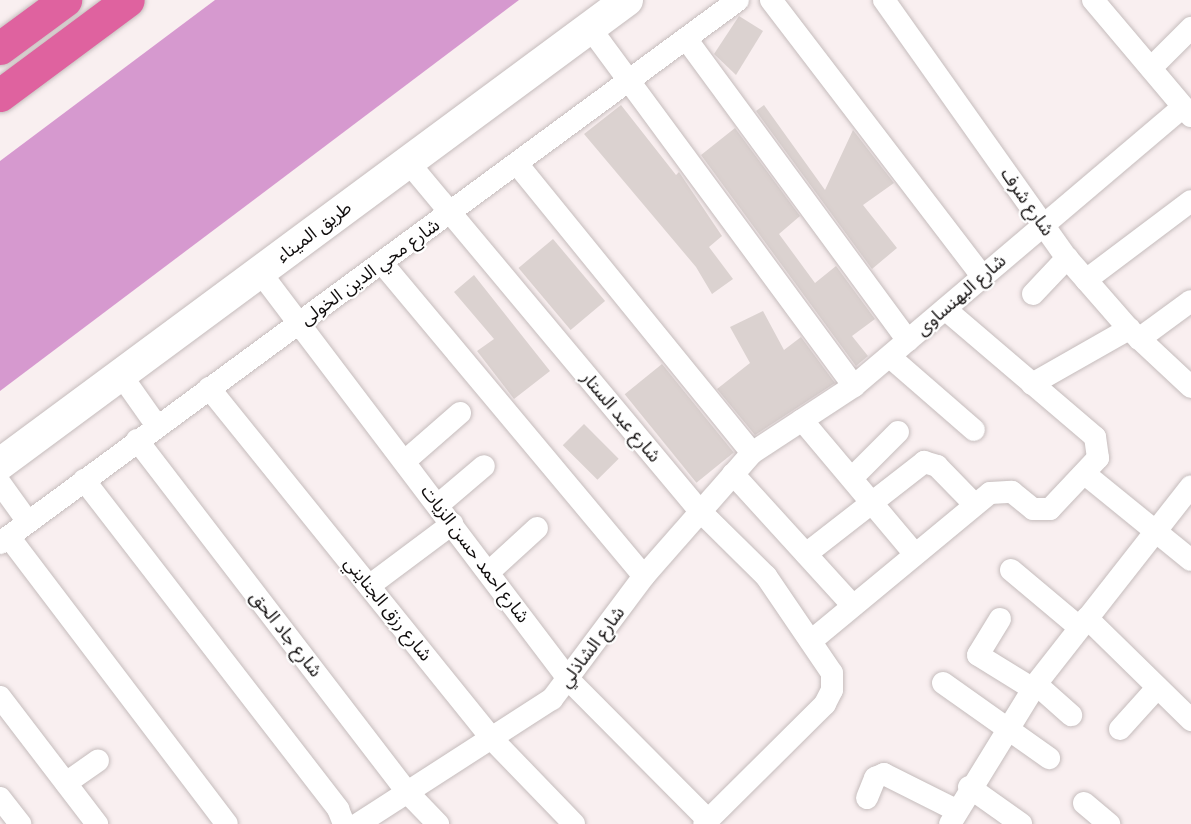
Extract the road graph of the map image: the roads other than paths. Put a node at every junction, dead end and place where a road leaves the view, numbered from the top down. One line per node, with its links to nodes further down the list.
1 (65, 0): 11 (highway)
2 (128, 0): 14 (highway)
3 (627, 0): 8 (street, طريق الميناء)
4 (738, 0): 10 (street, شارع محي الدين الخولى)
5 (771, 0): 24 (street)
6 (884, 0): 20 (street, شارع شرف)
7 (1093, 0): 12 (street)
8 (590, 28): 13 (street); 16 (street, طريق الميناء)
9 (1191, 28): 12 (street)
10 (687, 40): 13 (street, شارع محي الدين الخولى); 31 (street)
11 (0, 48)
12 (1151, 68): 15 (street)
13 (631, 83): 17 (street, شارع محي الدين الخولى); 35 (street)
14 (0, 95)
15 (1187, 111): 20 (street, شارع البهنساوى)
16 (408, 162): 19 (street, شارع عبد الستار); 23 (street, طريق الميناء)
17 (518, 165): 19 (street, شارع محي الدين الخولى); 44 (street)
18 (1191, 201): 25 (street)
19 (451, 213): 22 (street, شارع محي الدين الخولى); 57 (street, شارع عبد الستار)
20 (1043, 225): 21 (street, شارع شرف); 24 (street, شارع البهنساوى)
21 (1067, 258): 25 (street, شارع شرف); 26 (street)
22 (382, 263): 29 (street, شارع محي الدين الخولى); 68 (street)
23 (260, 272): 29 (street, شارع احمد حسن الزيات); 33 (street, طريق الميناء)
24 (983, 277): 28 (street, شارع البهنساوى)
25 (1086, 280): 30 (street, شارع شرف)
26 (1033, 294)
27 (1191, 301): 30 (street)
28 (945, 309): 31 (street, شارع البهنساوى); 34 (street)
29 (299, 323): 37 (street, شارع محي الدين الخولى); 45 (street, شارع احمد حسن الزيات)
30 (1134, 334): 34 (street); 36 (street, شارع شرف)
31 (908, 341): 32 (street, شارع البهنساوى)
32 (890, 357): 35 (street, شارع البهنساوى); 41 (street)
33 (121, 375): 40 (street); 46 (street, طريق الميناء)
34 (1032, 384): 49 (street)
35 (854, 386): 39 (street, شارع البهنساوى)
36 (1191, 387)
37 (209, 388): 40 (street, شارع محي الدين الخولى); 69 (street, شارع رزق الجنايني)
38 (460, 413): 45 (street)
39 (802, 420): 44 (street, شارع البهنساوى); 50 (street)
40 (157, 426): 43 (street, شارع محي الدين الخولى)
41 (974, 430)
42 (898, 432): 50 (street)
43 (137, 440): 51 (street, شارع محي الدين الخولى); 88 (street, شارع جاد الحق)
44 (752, 453): 48 (street, شارع البهنساوى)
45 (405, 461): 55 (street, شارع احمد حسن الزيات)
46 (0, 464)
47 (484, 466): 55 (street)
48 (733, 474): 57 (street, شارع الشاذلي); 63 (street)
49 (1085, 474): 56 (street); 61 (street)
50 (852, 478): 54 (street)
51 (84, 480): 58 (street, شارع محي الدين الخولى); 97 (street)
52 (0, 483): 58 (street)
53 (1191, 486): 61 (street)
54 (872, 502): 56 (street); 63 (street); 64 (street)
55 (438, 505): 59 (street, شارع احمد حسن الزيات)
56 (975, 505): 64 (street)
57 (700, 511): 68 (street, شارع الشاذلي); 73 (street, شارع عبد الستار)
58 (28, 522): 62 (street, شارع محي الدين الخولى)
59 (452, 524): 67 (street, شارع احمد حسن الزيات); 69 (street)
60 (537, 528): 67 (street)
61 (1157, 528): 65 (street); 72 (street)
62 (4, 540): 96 (street)
63 (806, 554): 70 (street)
64 (915, 554): 70 (street)
65 (1191, 560)
66 (1011, 570): 72 (street)
67 (489, 572): 74 (street, شارع احمد حسن الزيات)
68 (644, 576): 74 (street, شارع الشاذلي)
69 (369, 586): 83 (street, شارع رزق الجنايني)
70 (852, 605): 73 (street)
71 (1000, 619): 76 (street)
72 (1083, 622): 76 (street); 77 (street)
73 (811, 641): 93 (street, شارع عبد الستار)
74 (569, 680): 83 (street, شارع الشاذلي); 93 (street, شارع احمد حسن الزيات)
75 (944, 683): 81 (street)
76 (1034, 686): 79 (street); 81 (street)
77 (1157, 688): 80 (street); 82 (street)
78 (0, 697): 86 (street)
79 (1071, 715)
80 (1191, 720)
81 (1008, 726): 84 (street); 87 (street)
82 (1120, 729)
83 (492, 739): 88 (street, شارع الشاذلي); 100 (street, شارع رزق الجنايني)
84 (1049, 758)
85 (98, 761): 86 (street)
86 (66, 783): 95 (street)
87 (969, 787): 92 (street); 101 (street)
88 (410, 794): 98 (street, شارع الشاذلي); 99 (street, شارع جاد الحق)
89 (0, 798): 94 (street)
90 (867, 798): 92 (street)
91 (1084, 803): 102 (street)
92 (953, 817)
93 (706, 822)
94 (20, 824)
95 (98, 824)
96 (227, 824)
97 (344, 824)
98 (358, 824)
99 (438, 824)
100 (574, 824)
101 (1021, 824)
102 (1109, 824)

